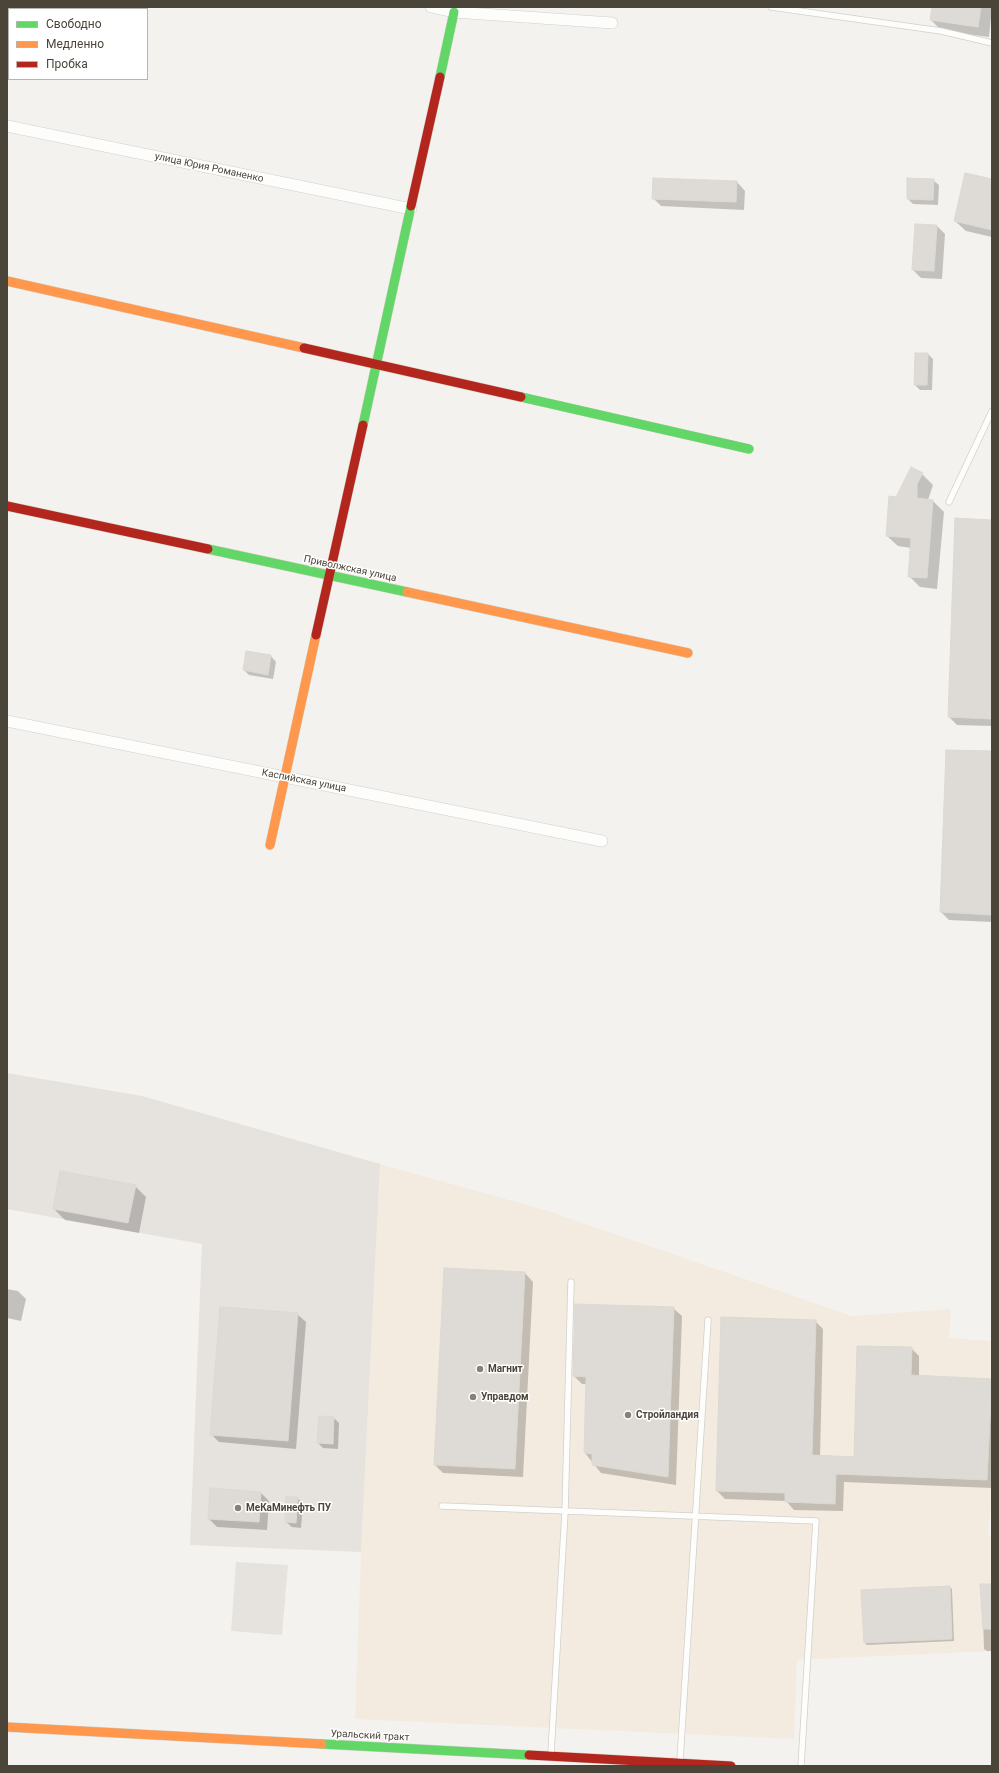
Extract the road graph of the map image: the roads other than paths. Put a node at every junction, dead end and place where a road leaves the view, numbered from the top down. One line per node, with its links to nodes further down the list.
1 (431, 7): 3 (street)
2 (771, 7): 5 (lane)
3 (454, 12): 4 (street); 7 (street)
4 (612, 23)
5 (992, 44)
6 (7, 126): 7 (street, улица Юрия Романенко)
7 (410, 209): 9 (street)
8 (7, 281): 9 (street)
9 (376, 364): 11 (street); 14 (street)
10 (992, 411): 12 (lane)
11 (749, 448)
12 (949, 502)
13 (7, 506): 14 (street, Приволжская улица)
14 (329, 576): 15 (street, Приволжская улица); 17 (street)
15 (688, 653)
16 (7, 721): 17 (street, Каспийская улица)
17 (285, 777): 18 (street, Каспийская улица); 19 (street)
18 (602, 841)
19 (270, 845)
20 (571, 1282): 23 (lane)
21 (708, 1320): 24 (lane)
22 (442, 1506): 23 (lane)
23 (565, 1512): 24 (lane); 26 (lane)
24 (694, 1517): 27 (lane); 30 (lane)
25 (7, 1727): 26 (street, Уральский тракт)
26 (551, 1756): 27 (street, Уральский тракт)
27 (680, 1764): 28 (street, Уральский тракт)
28 (701, 1765): 29 (street, Уральский тракт)
29 (731, 1766)
30 (801, 1766)

